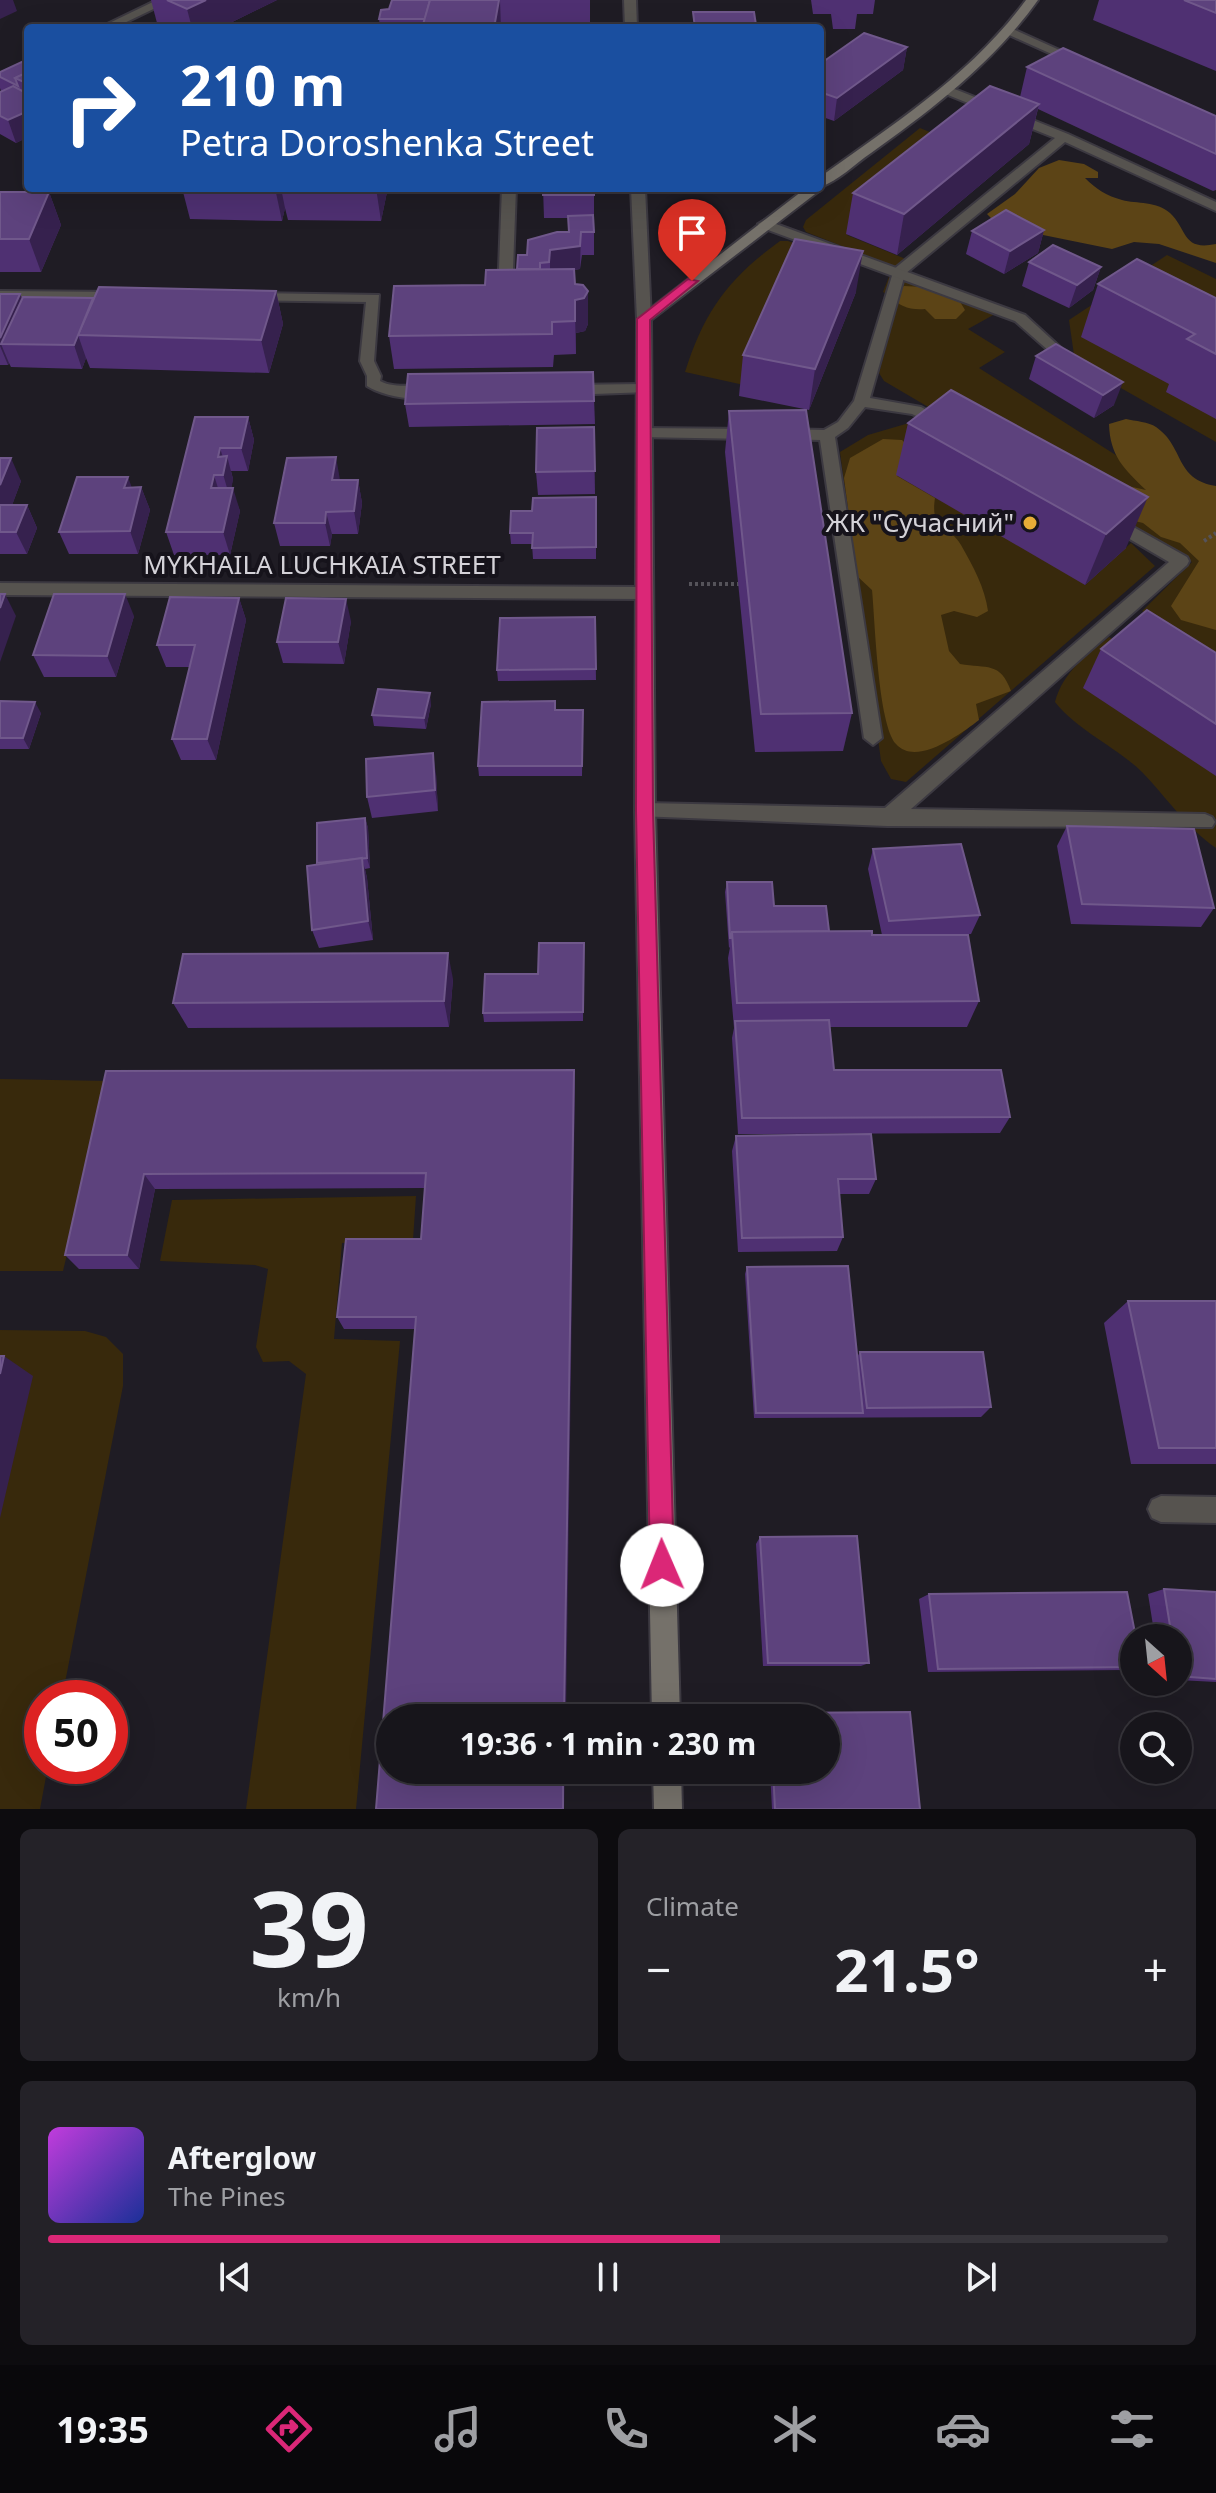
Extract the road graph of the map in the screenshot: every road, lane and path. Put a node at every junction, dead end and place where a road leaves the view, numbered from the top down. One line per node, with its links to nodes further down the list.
1 (166, 0): 4 (street)
2 (630, 0): 5 (street)
3 (1032, 0): 6 (main road)
4 (114, 24)
5 (631, 24)
6 (1011, 32): 7 (street); 8 (main road)
7 (1099, 70)
8 (947, 90): 9 (street); 10 (main road)
9 (1064, 137): 14 (street); 16 (street)
10 (824, 180)
11 (509, 192): 20 (street)
12 (638, 192): 21 (street)
13 (809, 192): 15 (main road)
14 (1216, 207)
15 (765, 224): 16 (street); 21 (main road)
16 (899, 272): 22 (street); 26 (street)
17 (0, 295): 18 (street)
18 (140, 296)
19 (234, 297): 25 (street)
20 (490, 297)
21 (644, 319): 23 (main road)
22 (1054, 348)
23 (643, 389): 24 (street); 28 (main road)
24 (558, 390)
25 (450, 391)
26 (861, 402): 27 (street); 29 (street)
27 (954, 430)
28 (643, 433): 29 (street); 34 (main road)
29 (827, 435): 35 (street)
30 (1101, 515): 37 (street)
31 (689, 584): 32 (path)
32 (739, 584)
33 (0, 589): 34 (street, MYKHAILA LUCHKAIA STREET)
34 (643, 593): 36 (main road)
35 (873, 738)
36 (645, 811): 37 (street); 41 (main road)
37 (887, 818): 38 (street)
38 (1205, 822)
39 (1161, 1509): 40 (street)
40 (1216, 1510)
41 (666, 1704)
42 (667, 1784): 43 (main road)
43 (668, 1809)

